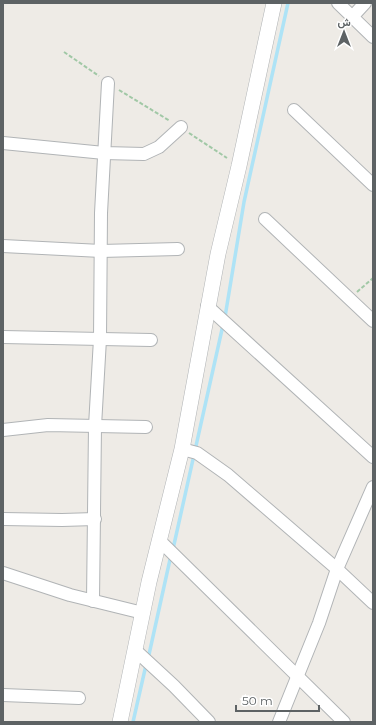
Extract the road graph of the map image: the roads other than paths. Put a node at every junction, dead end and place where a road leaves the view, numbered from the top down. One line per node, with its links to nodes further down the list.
1 (274, 3): 16 (street)
2 (338, 3): 4 (street)
3 (365, 3): 4 (street)
4 (353, 16): 5 (street)
5 (373, 37)
6 (108, 83): 10 (street)
7 (294, 110): 11 (street)
8 (181, 127): 10 (street)
9 (3, 143): 10 (street)
10 (104, 153): 15 (street)
11 (373, 185)
12 (265, 219): 17 (street)
13 (3, 246): 15 (street)
14 (178, 249): 15 (street)
15 (101, 251): 19 (street)
16 (207, 306): 24 (street); 25 (street)
17 (373, 321)
18 (3, 337): 19 (street)
19 (100, 339): 20 (street); 21 (street)
20 (151, 340)
21 (95, 426): 22 (street); 23 (street); 28 (street)
22 (146, 427)
23 (3, 430)
24 (182, 449): 29 (street); 30 (street)
25 (373, 457)
26 (373, 487): 30 (street)
27 (3, 518): 28 (street)
28 (95, 518): 32 (street)
29 (159, 540): 34 (street); 36 (street)
30 (337, 569): 33 (street); 36 (street)
31 (3, 573): 32 (street)
32 (94, 601): 34 (street)
33 (373, 603)
34 (143, 613): 35 (street)
35 (135, 650): 39 (street); 40 (street)
36 (297, 675): 41 (street); 42 (street)
37 (3, 695): 38 (street)
38 (79, 698)
39 (120, 722)
40 (210, 722)
41 (279, 722)
42 (344, 722)

